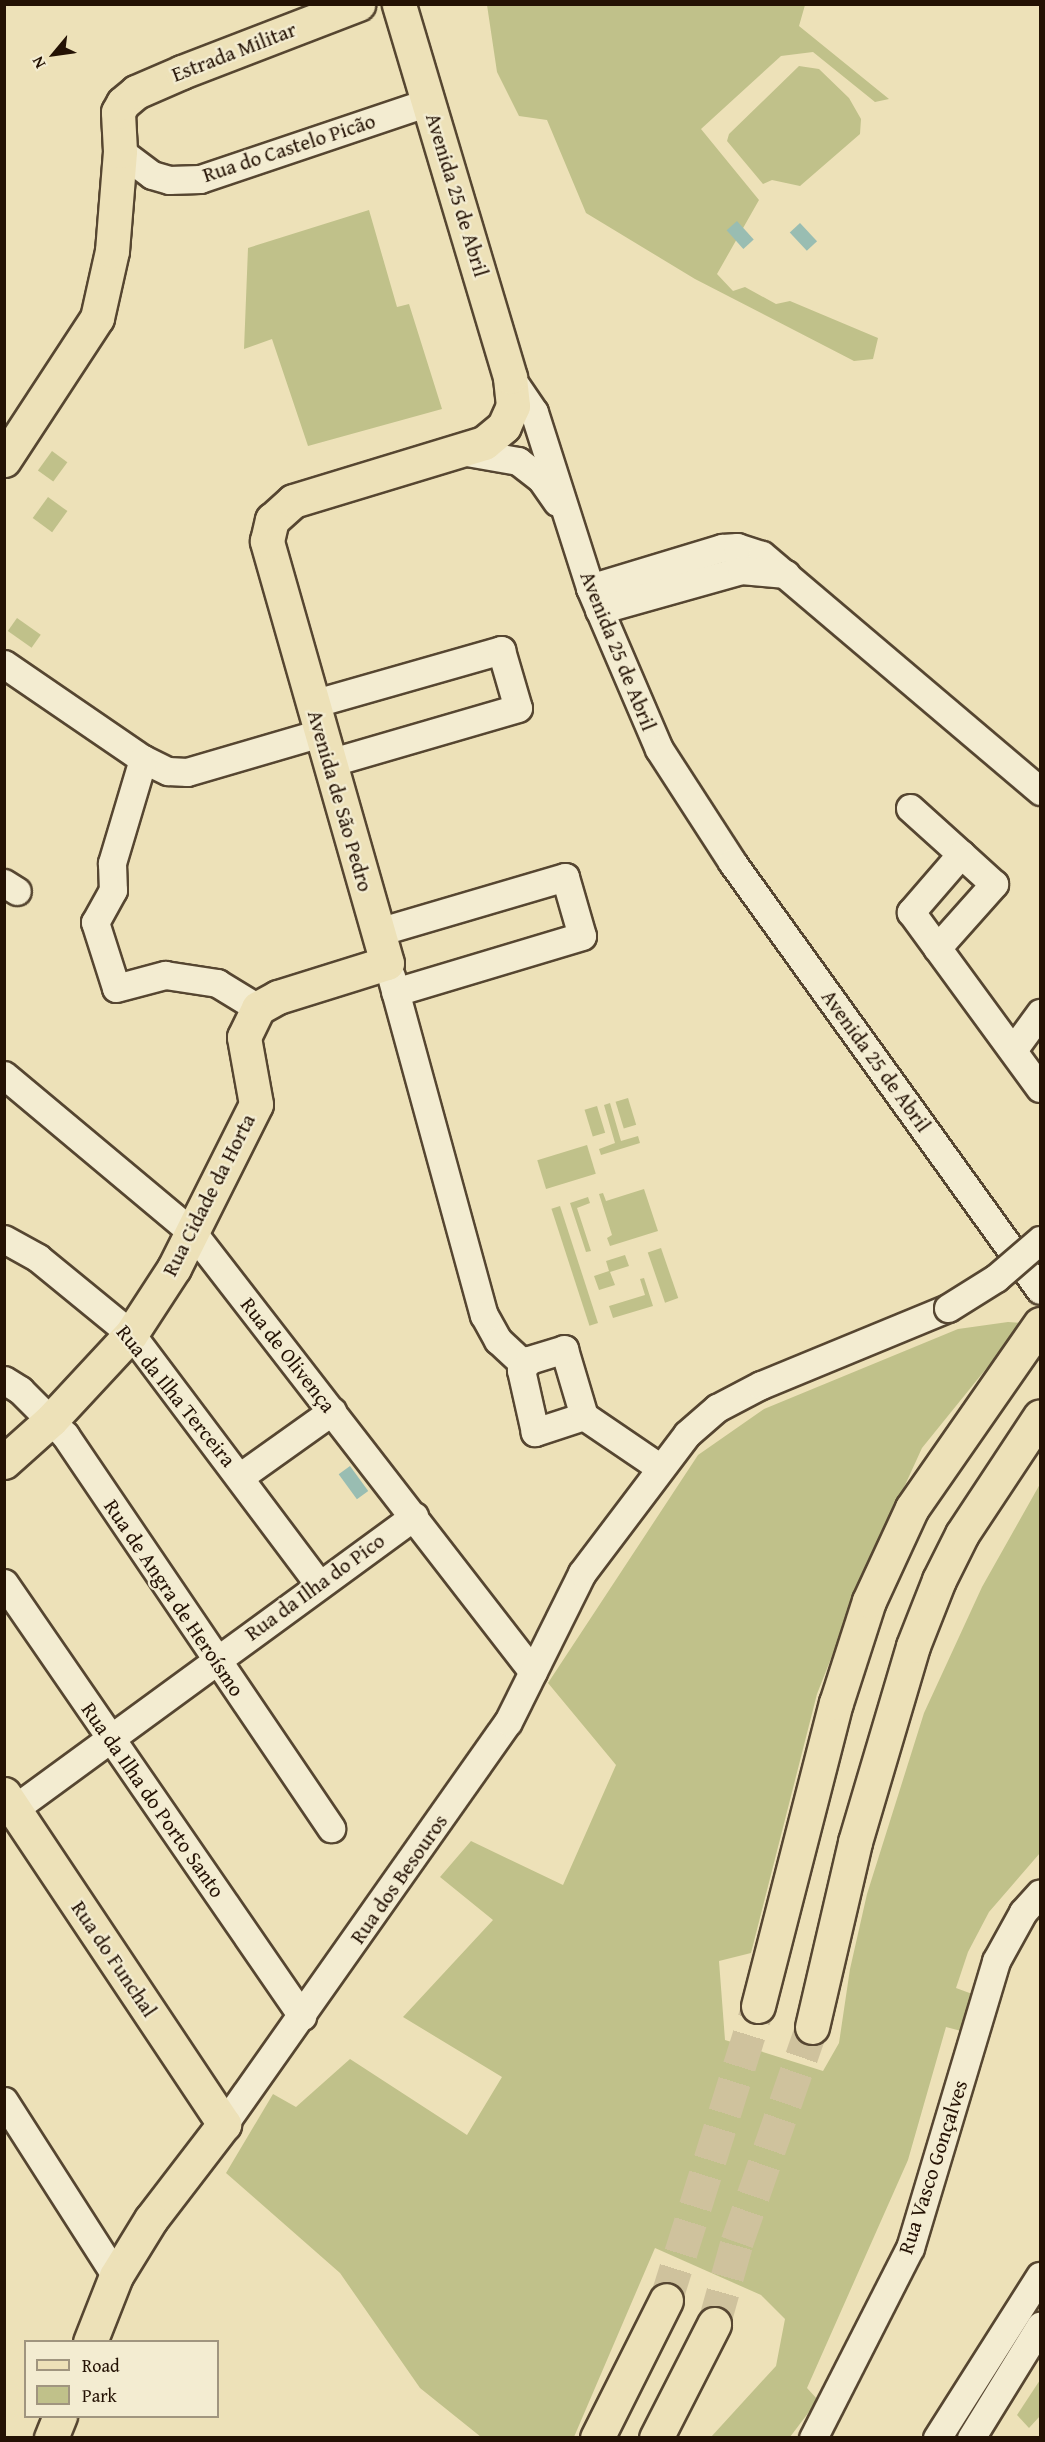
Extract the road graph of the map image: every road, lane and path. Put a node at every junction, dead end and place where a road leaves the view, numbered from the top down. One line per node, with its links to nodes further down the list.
1 (358, 4): 4 (main road, Estrada Militar)
2 (399, 4): 3 (main road, Avenida 25 de Abril)
3 (429, 102): 4 (street, Rua do Castelo Picão); 5 (main road, Avenida 25 de Abril)
4 (120, 151): 7 (main road)
5 (510, 377): 6 (main road, Avenida de São Pedro); 8 (street, Avenida 25 de Abril)
6 (460, 451): 8 (street); 11 (main road, Avenida de São Pedro)
7 (4, 460)
8 (566, 516): 9 (street, Avenida 25 de Abril)
9 (594, 599): 13 (street); 27 (street, Avenida 25 de Abril)
10 (4, 664): 12 (street)
11 (320, 734): 11 (street); 12 (street); 16 (main road, Avenida de São Pedro)
12 (143, 759): 19 (street)
13 (1041, 790)
14 (910, 808): 15 (street)
15 (961, 854): 17 (street); 17 (street)
16 (378, 932): 18 (main road, Avenida de São Pedro); 18 (street)
17 (937, 948): 21 (street)
18 (391, 977): 19 (main road); 30 (street, Avenida de São Pedro)
19 (258, 1008): 24 (main road, Rua Cidade da Horta)
20 (1041, 1013): 21 (street)
21 (1013, 1050): 23 (street)
22 (4, 1075): 24 (street, Rua de Olivença)
23 (1041, 1088)
24 (193, 1233): 29 (main road, Rua Cidade da Horta); 32 (street, Rua de Olivença)
25 (4, 1239): 29 (street, Rua da Ilha Terceira)
26 (1041, 1240): 37 (street, Rua dos Besouros, bridge)
27 (1041, 1290)
28 (1041, 1324): 48 (main road)
29 (131, 1334): 35 (main road, Rua Cidade da Horta); 38 (street, Rua da Ilha Terceira)
30 (524, 1364): 33 (street); 33 (street)
31 (4, 1380): 35 (street, Rua de Angra de Heroísmo)
32 (332, 1411): 38 (street); 39 (street, Rua de Olivença)
33 (584, 1416): 37 (street)
34 (1038, 1419): 50 (main road)
35 (51, 1420): 36 (main road, Rua Cidade da Horta); 42 (street, Rua de Angra de Heroísmo)
36 (4, 1462)
37 (659, 1467): 43 (street, Rua dos Besouros)
38 (241, 1476): 41 (street, Rua da Ilha Terceira)
39 (414, 1516): 41 (street, Rua da Ilha do Pico); 43 (street, Rua de Olivença)
40 (4, 1583): 44 (street, Rua da Ilha do Porto Santo)
41 (318, 1583): 42 (street, Rua da Ilha do Pico)
42 (216, 1660): 44 (street, Rua da Ilha do Pico); 46 (street, Rua de Angra de Heroísmo)
43 (533, 1672): 49 (street, Rua dos Besouros)
44 (112, 1739): 45 (street, Rua da Ilha do Pico); 49 (street, Rua da Ilha do Porto Santo)
45 (9, 1801): 52 (main road, Rua do Funchal)
46 (331, 1828)
47 (1041, 1893): 63 (street, Rua Vasco Gonçalves)
48 (758, 2006)
49 (302, 2016): 52 (street, Rua dos Besouros)
50 (812, 2026)
51 (4, 2101): 53 (street)
52 (224, 2124): 53 (main road, Rua dos Besouros)
53 (116, 2276): 58 (main road, Rua dos Besouros)
54 (1041, 2276): 64 (street)
55 (666, 2300): 61 (main road)
56 (714, 2324): 62 (main road)
57 (1041, 2326): 65 (street)
58 (91, 2340)
59 (59, 2418): 60 (main road)
60 (51, 2438)
61 (597, 2438)
62 (656, 2438)
63 (813, 2438)
64 (938, 2438)
65 (971, 2438)

